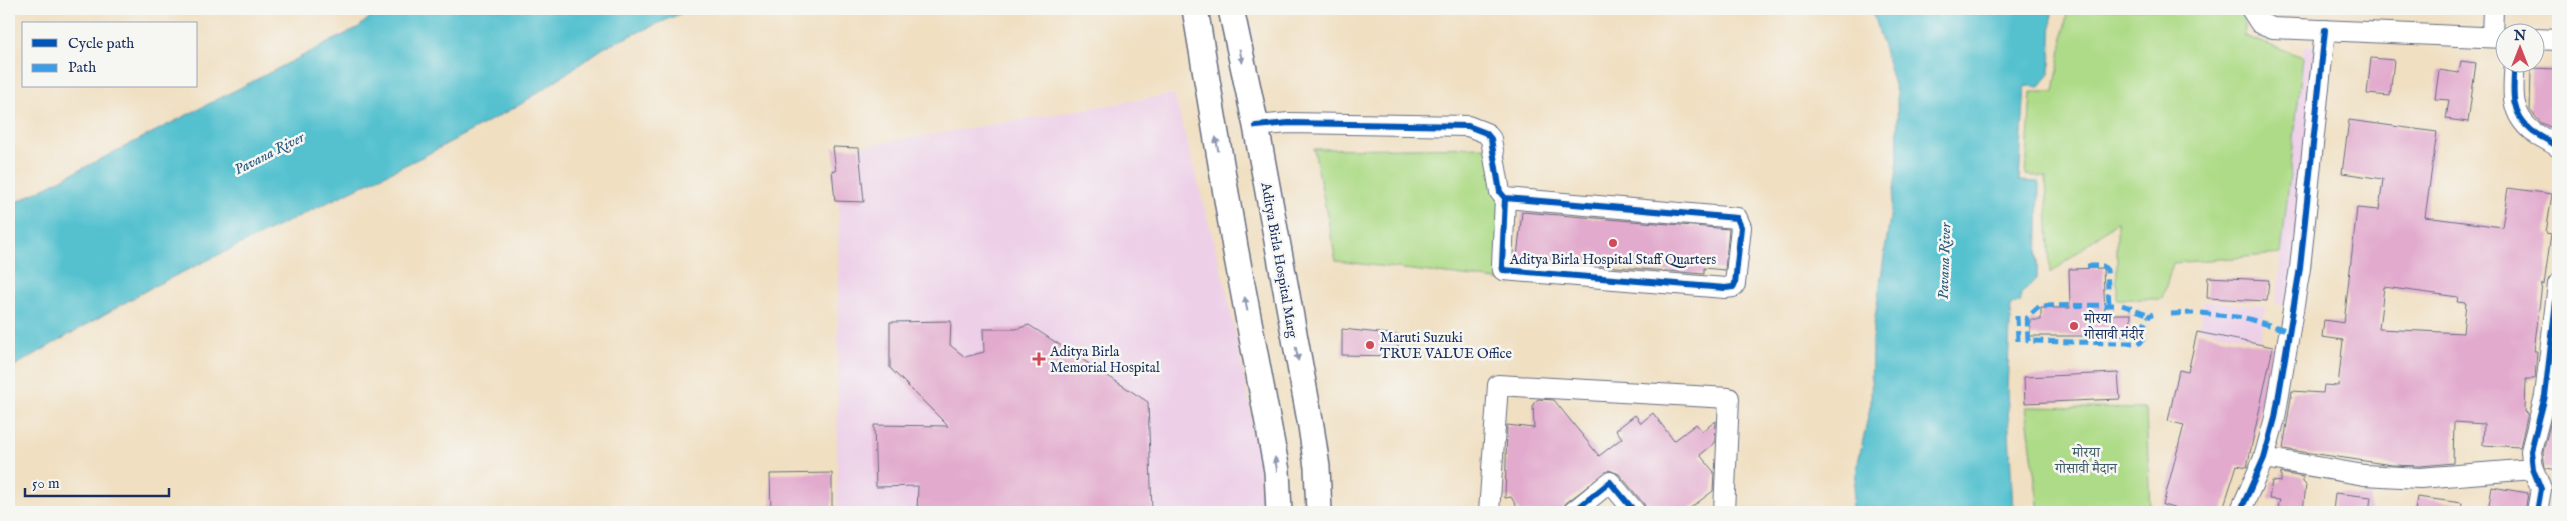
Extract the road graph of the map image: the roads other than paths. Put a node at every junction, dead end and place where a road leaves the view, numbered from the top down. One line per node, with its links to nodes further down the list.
1 (1196, 9): 18 (main road, one-way to 1)
2 (1231, 9): 11 (main road, Aditya Birla Hospital Marg, one-way to 11)
3 (2251, 9): 6 (street)
4 (2493, 9): 5 (street)
5 (2495, 22)
6 (2325, 30): 7 (street); 16 (street)
7 (2494, 38)
8 (2544, 39): 9 (street)
9 (2558, 40)
10 (2514, 72): 12 (street)
11 (1256, 126): 13 (street); 19 (main road, Aditya Birla Hospital Marg, one-way to 19)
12 (2558, 147)
13 (1505, 198): 13 (street)
14 (2558, 284): 15 (street)
15 (2551, 398): 17 (street)
16 (2264, 458): 17 (street); 24 (street)
17 (2533, 469): 25 (street)
18 (1279, 512)
19 (1319, 512)
20 (1489, 512): 23 (street)
21 (1573, 512): 22 (street)
22 (1635, 512)
23 (1724, 512)
24 (2244, 512)
25 (2537, 512)

